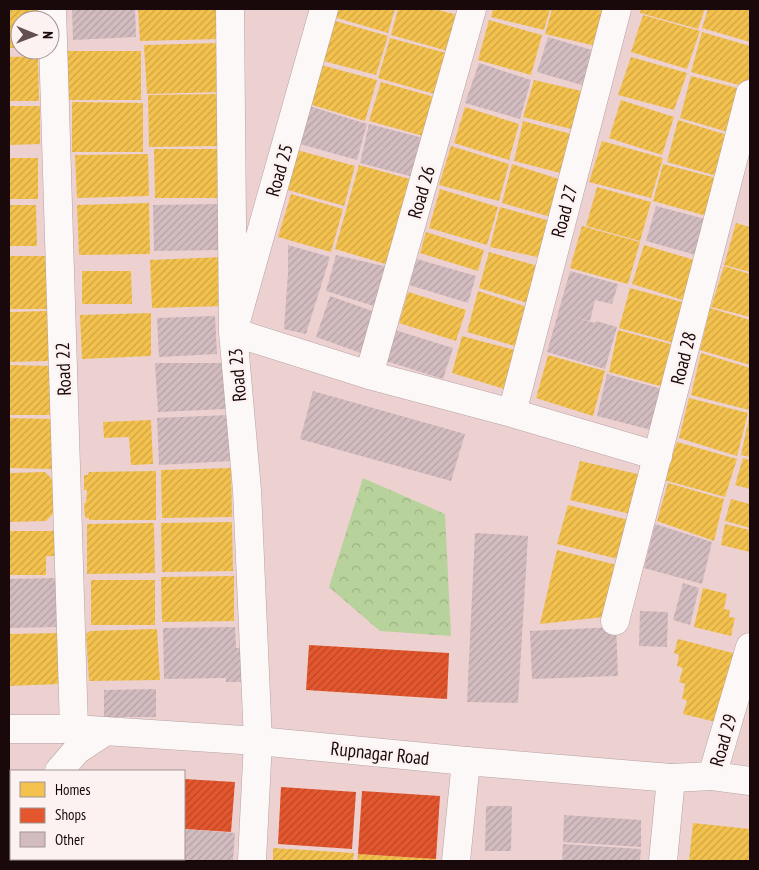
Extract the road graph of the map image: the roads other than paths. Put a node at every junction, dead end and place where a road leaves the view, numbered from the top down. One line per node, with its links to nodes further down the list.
1 (52, 9): 14 (street, Road 22)
2 (230, 9): 7 (street, Road 23)
3 (324, 9): 7 (street, Road 25)
4 (472, 9): 8 (street, Road 26)
5 (617, 9): 9 (street, Road 27)
6 (750, 94): 10 (street, Road 28)
7 (234, 332): 8 (street); 16 (street, Road 23)
8 (369, 375): 9 (street)
9 (512, 413): 10 (street)
10 (658, 456): 11 (street, Road 28)
11 (615, 621)
12 (750, 647): 19 (street, Road 29)
13 (9, 728): 14 (street, Rupnagar Road)
14 (74, 729): 15 (street, Rupnagar Road)
15 (106, 731): 16 (street, Rupnagar Road); 18 (street)
16 (258, 741): 17 (street, Rupnagar Road); 22 (street, Road 23)
17 (466, 761): 20 (street, Rupnagar Road); 23 (street)
18 (60, 770)
19 (712, 776): 20 (street, Rupnagar Road); 21 (street, Rupnagar Road)
20 (671, 778): 24 (street)
21 (750, 781)
22 (252, 861)
23 (456, 861)
24 (663, 861)

